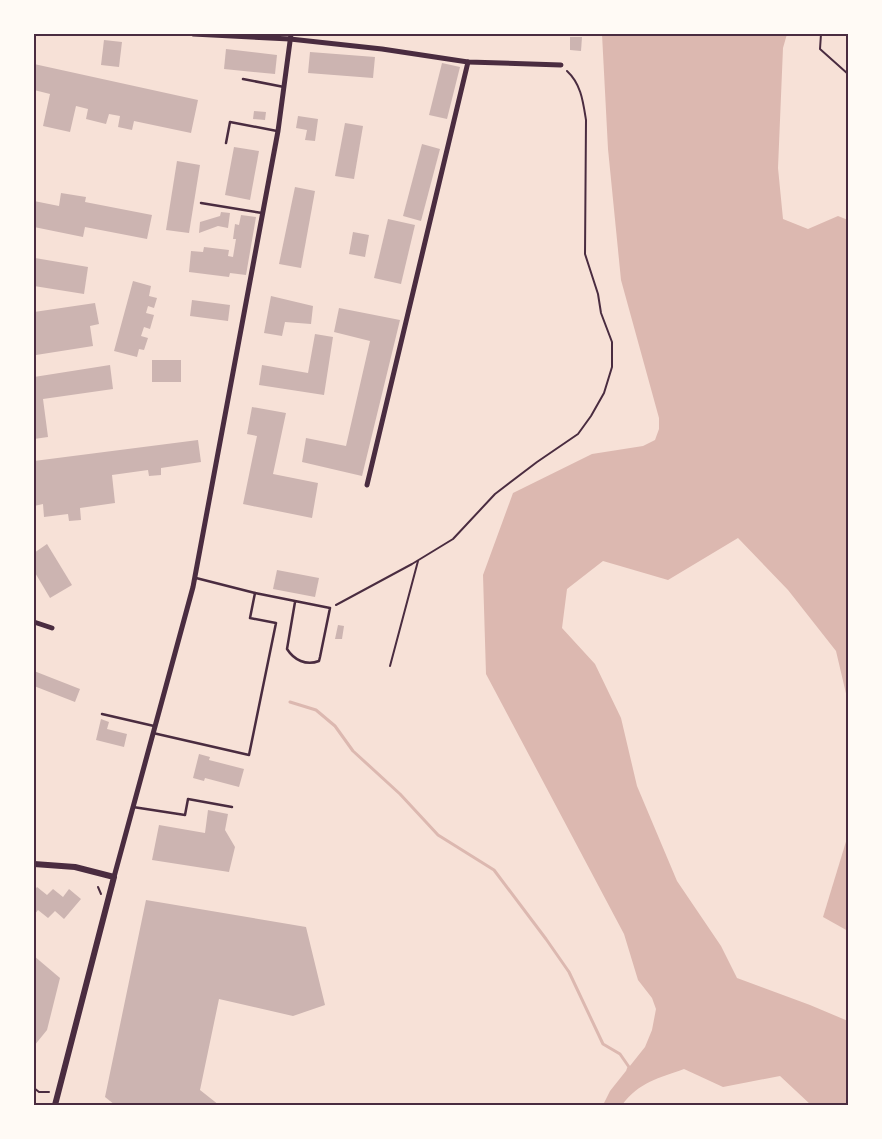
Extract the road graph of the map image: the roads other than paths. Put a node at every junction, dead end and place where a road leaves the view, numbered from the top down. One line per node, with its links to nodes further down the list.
1 (193, 34): 2 (street)
2 (291, 36): 3 (street); 6 (street)
3 (468, 62): 4 (street); 11 (street)
4 (561, 66)
5 (243, 79): 6 (lane)
6 (285, 88): 7 (street)
7 (278, 131): 8 (lane); 10 (street)
8 (226, 143)
9 (201, 203): 10 (lane)
10 (263, 213): 12 (street)
11 (367, 485)
12 (195, 578): 13 (lane); 18 (street)
13 (255, 593): 14 (lane); 18 (lane)
14 (295, 602): 14 (lane)
15 (34, 622): 16 (street)
16 (52, 628)
17 (102, 714): 18 (lane)
18 (154, 730): 19 (street)
19 (133, 807): 20 (lane); 22 (street)
20 (232, 807)
21 (34, 864): 22 (street)
22 (114, 877): 23 (street)
23 (55, 1105)

